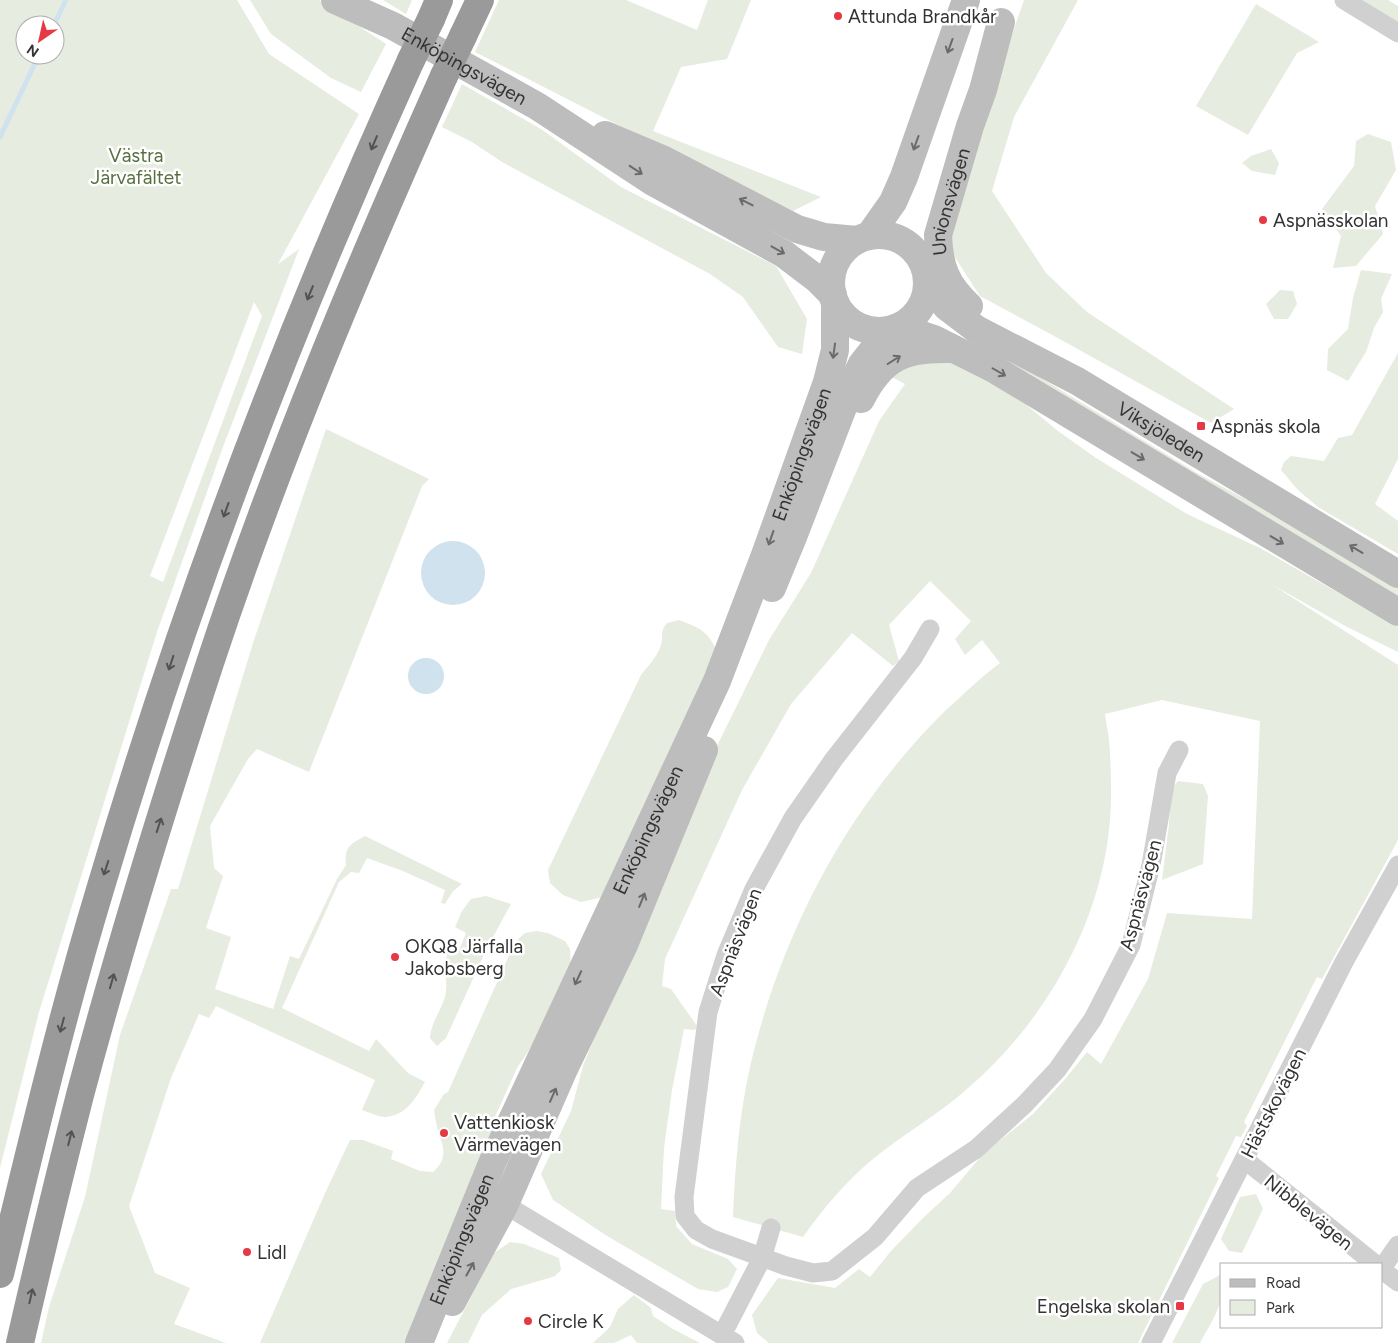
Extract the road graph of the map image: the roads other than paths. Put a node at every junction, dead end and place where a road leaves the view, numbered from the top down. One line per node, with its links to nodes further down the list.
1 (335, 0): 8 (street, Enköpingsvägen)
2 (356, 0): 8 (street, Enköpingsvägen)
3 (480, 0): 36 (highway, one-way to 3, bridge)
4 (966, 0): 11 (street, one-way to 11)
5 (1344, 0): 9 (street)
6 (435, 9): 33 (highway, one-way to 33, bridge)
7 (1004, 11): 12 (street, Unionsvägen); 17 (street, Unionsvägen)
8 (393, 26): 10 (street, Enköpingsvägen)
9 (1398, 32)
10 (536, 106): 11 (street, Enköpingsvägen, one-way to 10); 14 (street, Enköpingsvägen, one-way to 14)
11 (863, 238): 12 (street); 14 (street)
12 (914, 250): 13 (street)
13 (927, 285): 15 (street); 17 (street, Viksjöleden)
14 (834, 299): 15 (street); 25 (street, Enköpingsvägen, one-way to 25)
15 (893, 328): 16 (street, Viksjöleden); 18 (street, Enköpingsvägen)
16 (956, 349): 18 (street, Viksjöleden, one-way to 16); 20 (street, Viksjöleden, one-way to 20)
17 (1077, 381): 19 (street, Viksjöleden, one-way to 17)
18 (793, 537): 26 (street, Enköpingsvägen, one-way to 18)
19 (1398, 574)
20 (1398, 612)
21 (930, 629): 29 (street, Aspnäsvägen)
22 (1179, 750): 29 (street, Aspnäsvägen)
23 (1398, 865): 24 (street, Hästskovägen)
24 (1244, 1159): 30 (street, Nibblevägen); 39 (street, Hästskovägen)
25 (482, 1190): 26 (street); 37 (street, Enköpingsvägen)
26 (505, 1204): 35 (street); 38 (street, Enköpingsvägen, one-way to 26)
27 (771, 1228): 29 (street)
28 (1398, 1245): 31 (street)
29 (762, 1258): 35 (street)
30 (1374, 1263)
31 (1383, 1268)
32 (1383, 1270): 34 (street)
33 (0, 1274)
34 (1398, 1282)
35 (728, 1339)
36 (20, 1343)
37 (419, 1343)
38 (430, 1343)
39 (1151, 1343)

